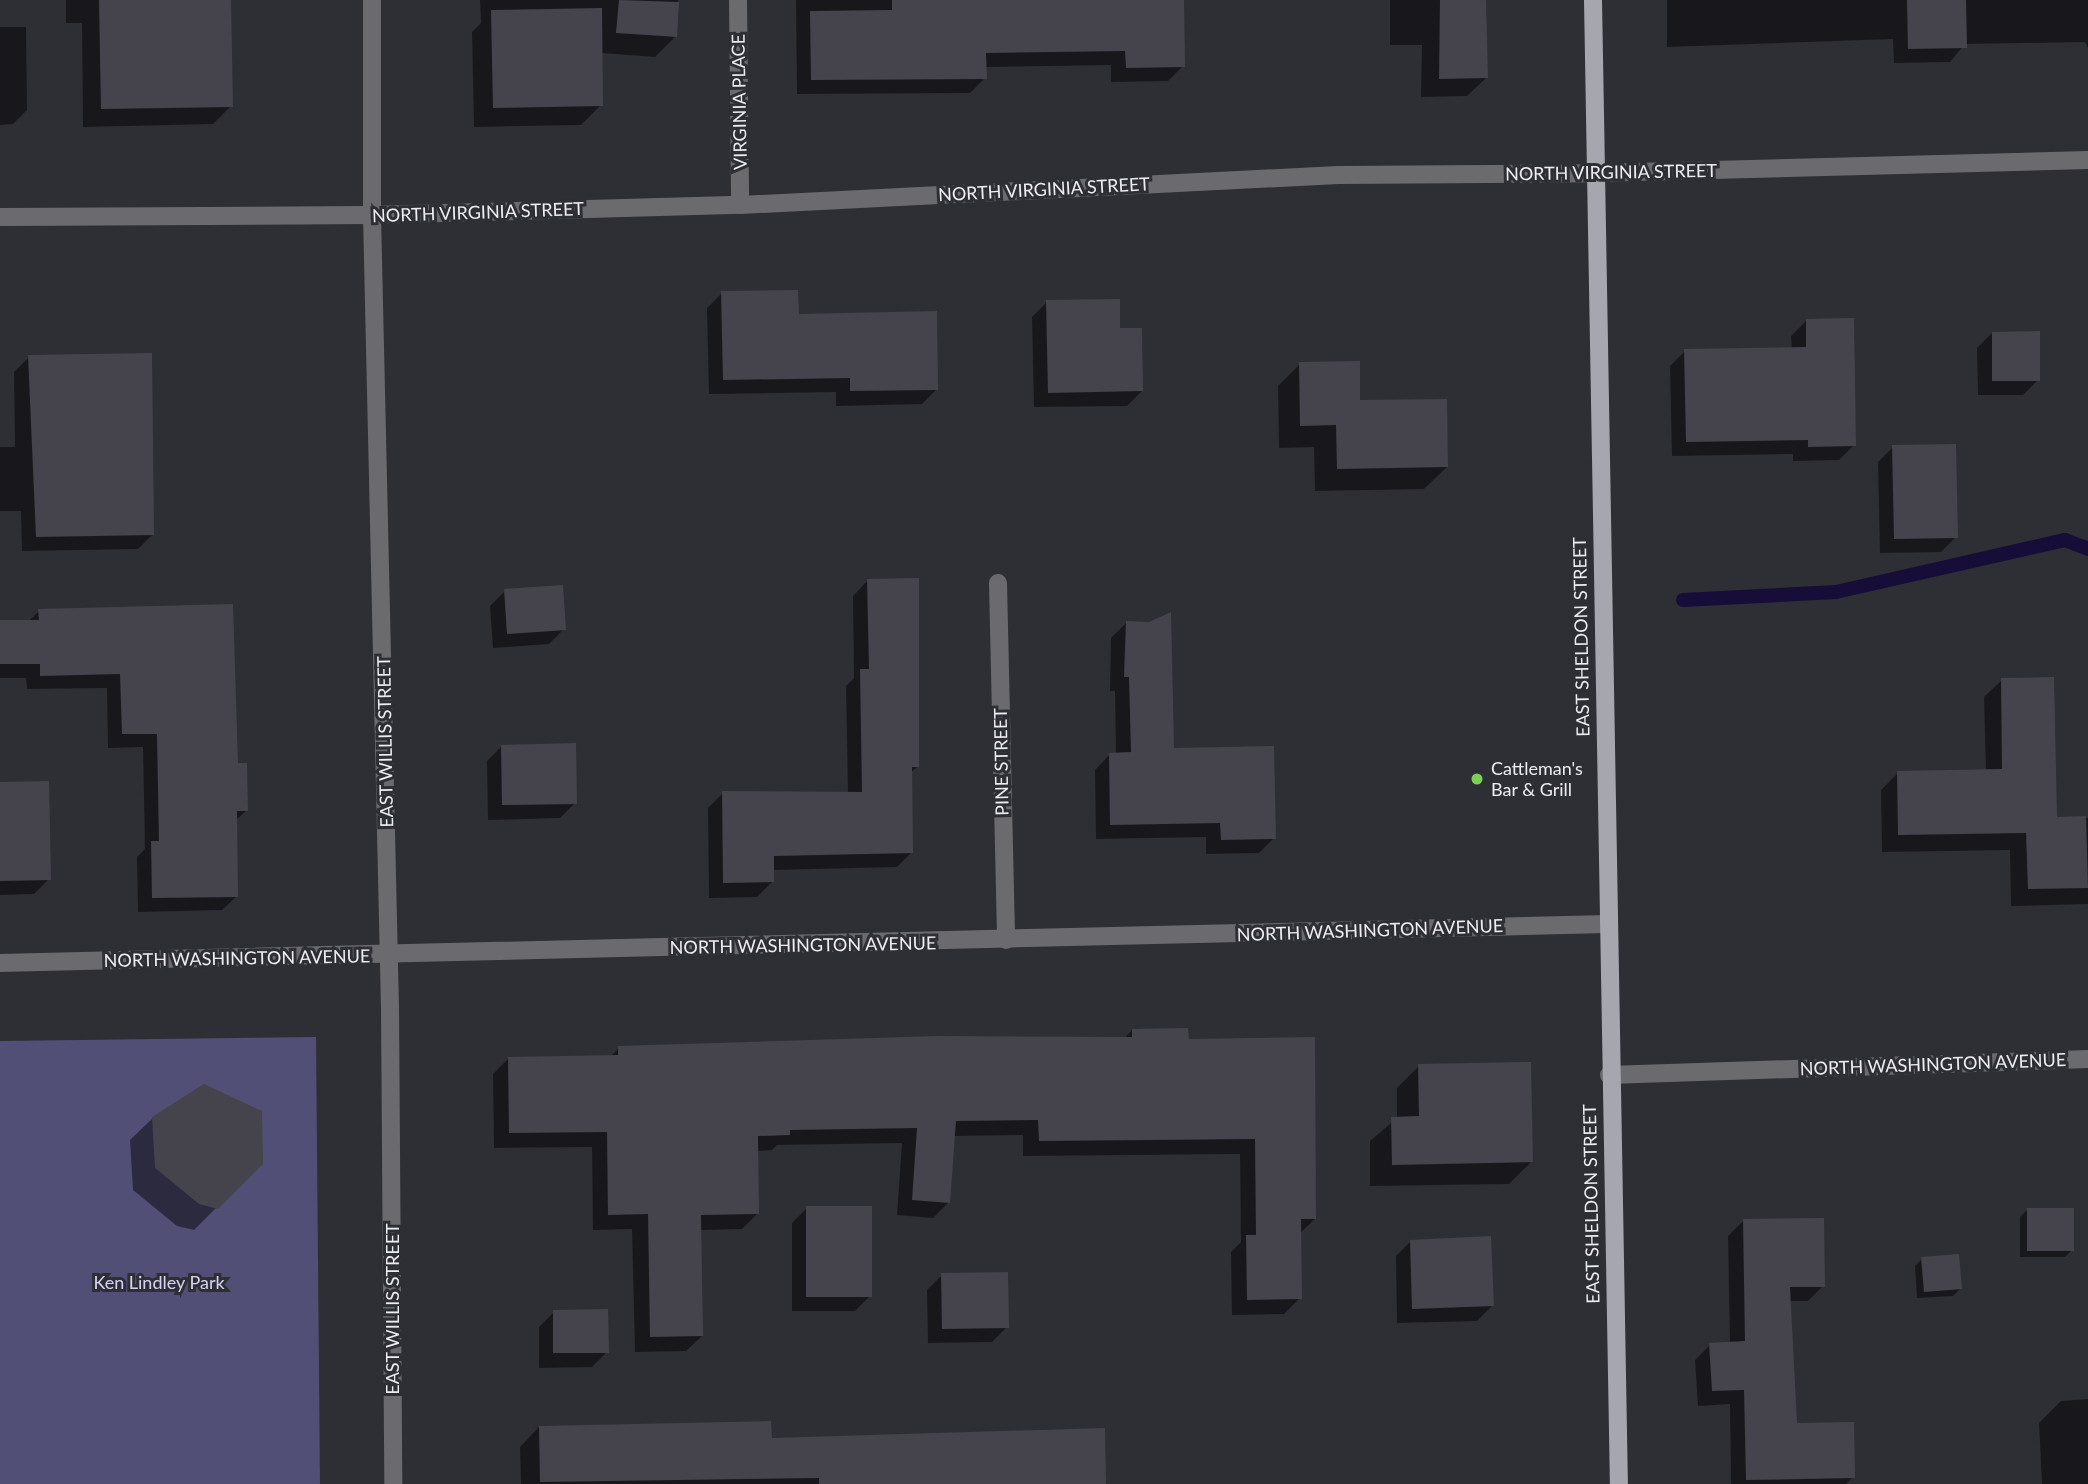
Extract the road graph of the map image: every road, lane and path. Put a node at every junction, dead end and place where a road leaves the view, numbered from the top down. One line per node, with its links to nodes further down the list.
1 (372, 0): 7 (street, EAST WILLIS STREET)
2 (738, 0): 6 (street, VIRGINIA PLACE)
3 (1593, 0): 5 (main road, EAST SHELDON STREET)
4 (2088, 160): 5 (street, NORTH VIRGINIA STREET)
5 (1595, 173): 6 (street, NORTH VIRGINIA STREET); 10 (main road, EAST SHELDON STREET)
6 (740, 205): 7 (street, NORTH VIRGINIA STREET)
7 (372, 215): 8 (street, NORTH VIRGINIA STREET); 12 (street, EAST WILLIS STREET)
8 (0, 217)
9 (998, 583): 11 (street, PINE STREET)
10 (1607, 924): 11 (street, NORTH WASHINGTON AVENUE); 15 (main road, EAST SHELDON STREET)
11 (1006, 940): 12 (street, NORTH WASHINGTON AVENUE)
12 (389, 954): 13 (street, NORTH WASHINGTON AVENUE); 16 (street, EAST WILLIS STREET)
13 (0, 963)
14 (2088, 1059): 15 (street, NORTH WASHINGTON AVENUE)
15 (1609, 1075): 17 (main road, EAST SHELDON STREET)
16 (393, 1484)
17 (1619, 1484)

